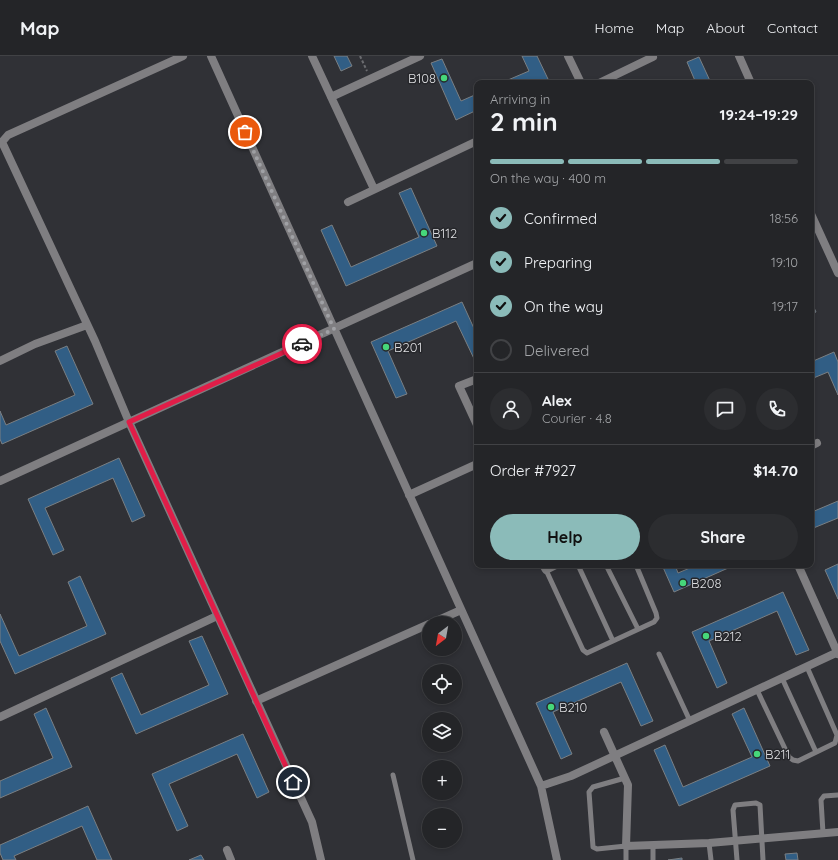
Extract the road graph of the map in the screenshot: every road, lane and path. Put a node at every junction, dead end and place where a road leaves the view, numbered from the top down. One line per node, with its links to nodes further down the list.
1 (183, 56): 14 (street)
2 (211, 56): 22 (street)
3 (312, 56): 13 (street)
4 (360, 56): 9 (path)
5 (420, 56): 9 (street)
6 (568, 56): 10 (street)
7 (739, 56): 12 (street)
8 (653, 58): 11 (street)
9 (370, 79): 13 (street)
10 (580, 80)
11 (605, 80)
12 (750, 80)
13 (331, 97): 16 (street)
14 (1, 142): 21 (street)
15 (474, 142): 16 (street)
16 (374, 190): 17 (street)
17 (348, 202)
18 (814, 221): 20 (street)
19 (474, 264): 22 (street)
20 (838, 273)
21 (87, 325): 23 (street); 26 (street)
22 (334, 329): 26 (street); 29 (street)
23 (0, 361)
24 (474, 380): 25 (street)
25 (474, 418)
26 (129, 422): 28 (street); 36 (street)
27 (474, 465): 29 (street)
28 (0, 481)
29 (409, 495): 35 (street)
30 (544, 568): 40 (lane)
31 (579, 568): 40 (lane)
32 (608, 568): 39 (lane)
33 (637, 568): 39 (lane)
34 (799, 568): 41 (street)
35 (461, 610): 37 (street); 54 (street)
36 (217, 616): 46 (street); 47 (street)
37 (448, 616)
38 (422, 627): 46 (street)
39 (638, 629): 40 (lane)
40 (613, 641)
41 (838, 653): 43 (street)
42 (659, 654): 48 (lane)
43 (807, 666): 44 (street); 50 (lane)
44 (782, 678): 45 (street); 50 (lane)
45 (757, 690): 48 (street); 50 (lane)
46 (256, 701): 65 (street)
47 (0, 717)
48 (690, 721): 51 (street)
49 (604, 732): 51 (street)
50 (816, 752)
51 (615, 756): 53 (street); 54 (street)
52 (393, 774): 66 (lane)
53 (625, 778): 62 (street); 62 (lane)
54 (541, 786): 67 (street)
55 (838, 795): 57 (lane)
56 (838, 832): 57 (street)
57 (823, 833): 58 (street)
58 (762, 838): 59 (street); 59 (lane); 72 (lane)
59 (736, 840): 60 (street); 71 (lane)
60 (709, 843): 61 (street); 70 (lane)
61 (653, 845): 62 (street); 69 (lane)
62 (626, 846): 68 (lane)
63 (227, 850): 64 (street)
64 (231, 860)
65 (321, 860)
66 (413, 860)
67 (557, 860)
68 (626, 860)
69 (653, 860)
70 (710, 860)
71 (737, 860)
72 (763, 860)

